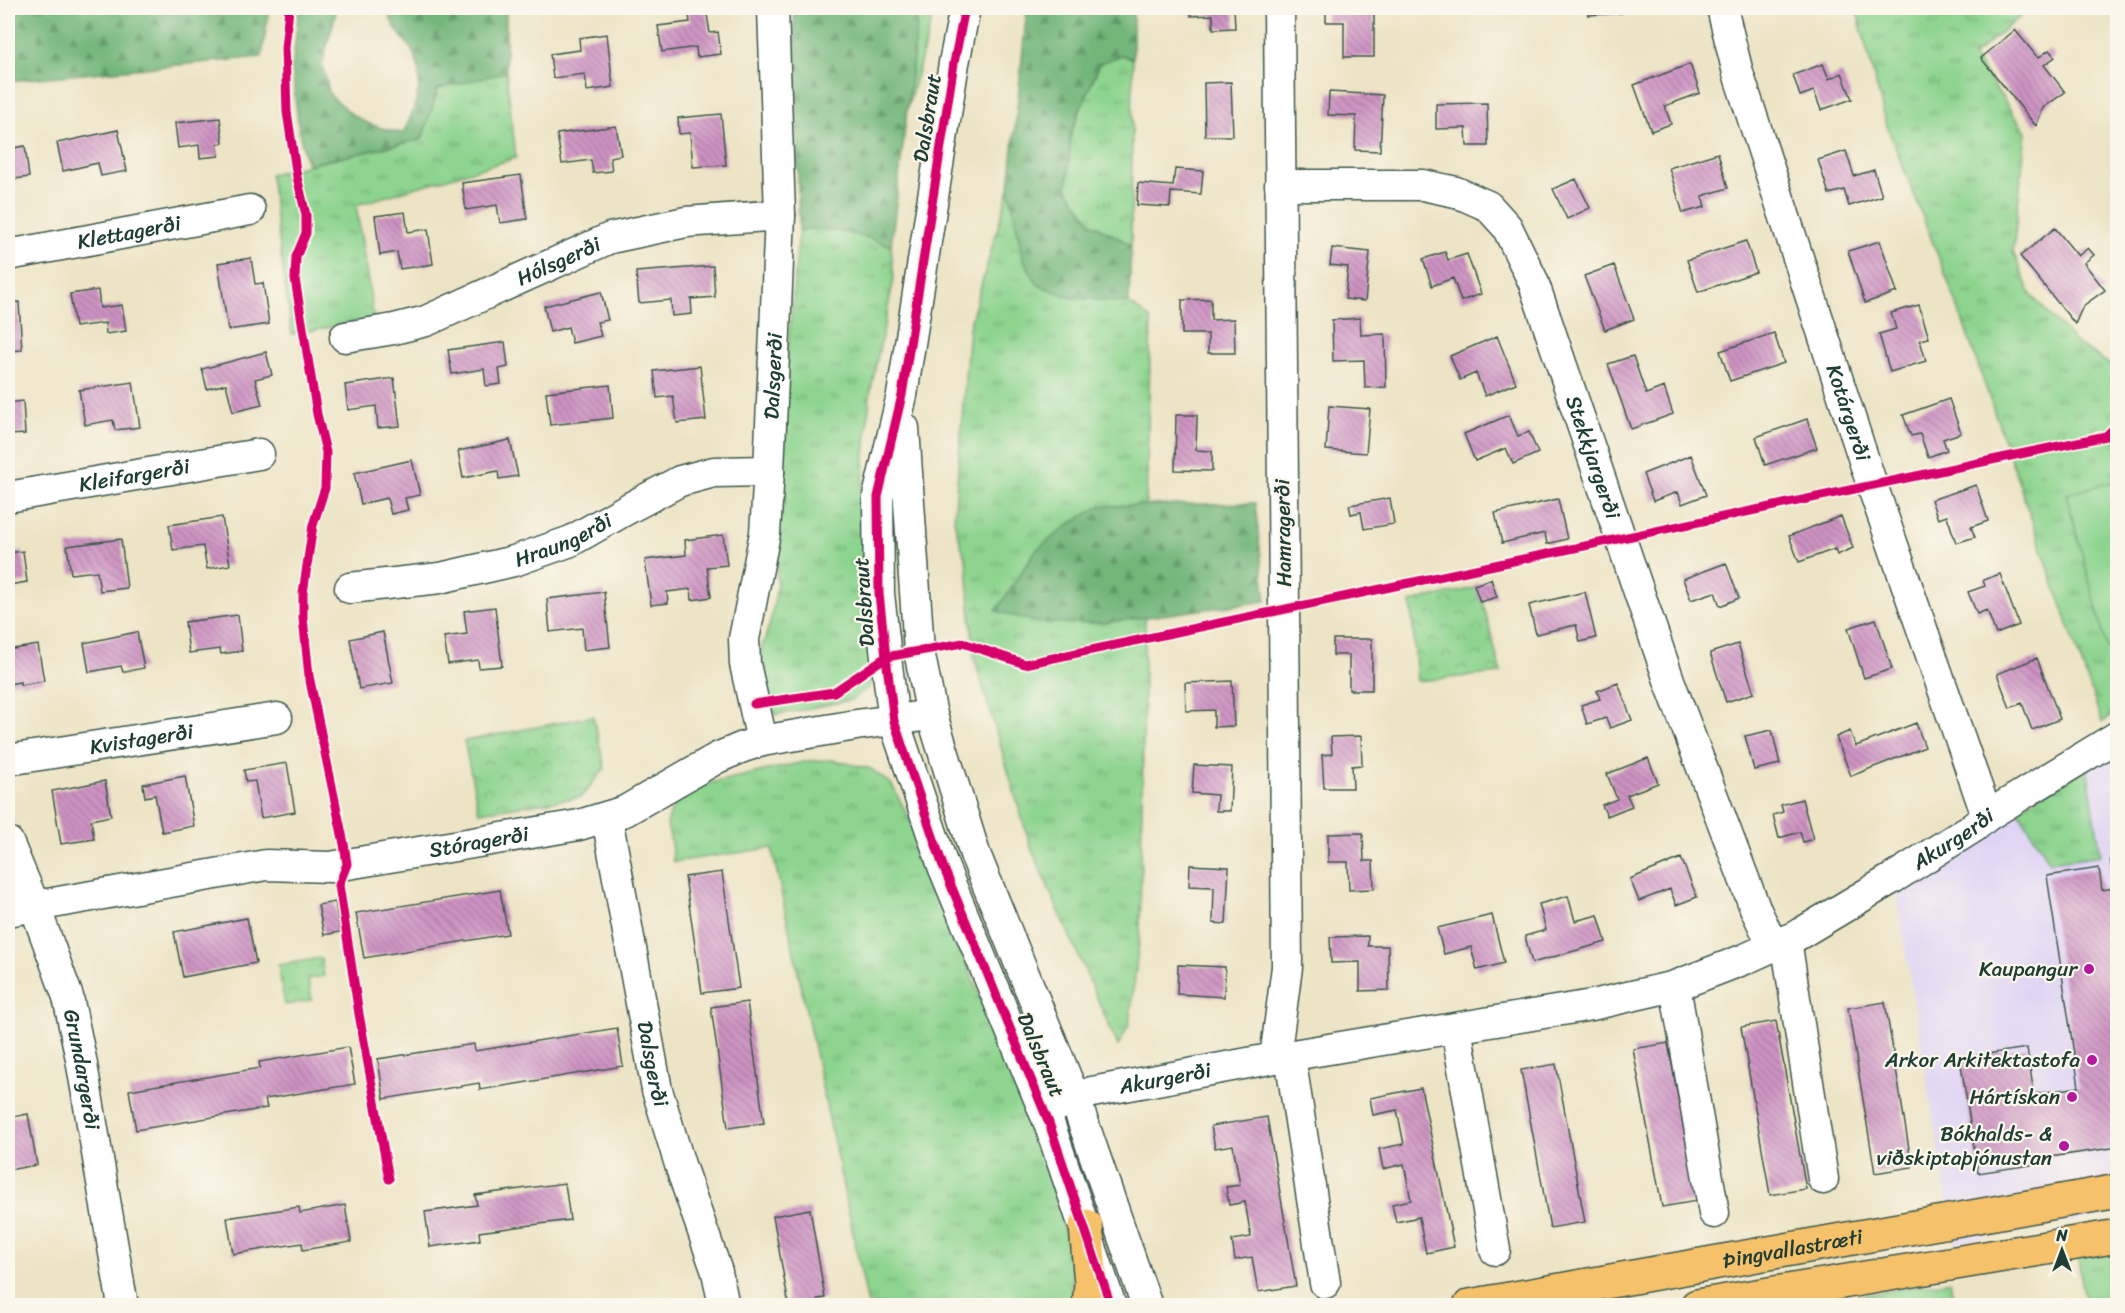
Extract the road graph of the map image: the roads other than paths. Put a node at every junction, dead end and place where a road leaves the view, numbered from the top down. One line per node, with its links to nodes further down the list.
1 (773, 8): 7 (street, Dalsgerði)
2 (965, 8): 10 (street, Dalsbraut)
3 (1279, 8): 5 (street, Hamragerði)
4 (1722, 8): 21 (street, Kotárgerði)
5 (1280, 185): 25 (street, Stekkjargerði); 28 (street, Hamragerði)
6 (250, 210): 8 (street, Klettagerði)
7 (780, 215): 9 (street, Hólsgerði); 12 (street, Dalsgerði)
8 (8, 255)
9 (345, 337)
10 (902, 395): 15 (street, Dalsbraut); 17 (street, Dalsbraut)
11 (259, 454): 13 (street, Kleifargerði)
12 (769, 471): 14 (street, Hraungerði); 19 (street, Dalsgerði)
13 (8, 497)
14 (350, 588)
15 (932, 715): 17 (street, Stóragerði); 29 (street, Dalsbraut)
16 (277, 718): 20 (street, Kvistagerði)
17 (894, 721): 19 (street, Stóragerði); 30 (street, Dalsbraut)
18 (2118, 736): 21 (street, Akurgerði)
19 (762, 741): 22 (street, Stóragerði)
20 (8, 760)
21 (1987, 816): 25 (street, Akurgerði)
22 (607, 818): 24 (street, Stóragerði); 39 (street, Dalsgerði)
23 (8, 842): 24 (street, Grundargerði)
24 (21, 909): 38 (street, Grundargerði)
25 (1780, 943): 26 (street, Akurgerði); 31 (street)
26 (1675, 986): 27 (street, Akurgerði); 33 (street)
27 (1456, 1028): 28 (street, Akurgerði); 36 (street)
28 (1282, 1057): 29 (street, Akurgerði); 37 (street)
29 (1075, 1099): 30 (street, Akurgerði); 42 (street, Dalsbraut)
30 (1044, 1111): 34 (street, Dalsbraut)
31 (1823, 1179)
32 (2118, 1191): 43 (main road, Þingvallastræti)
33 (1714, 1213)
34 (1086, 1226): 40 (main road); 41 (street, Dalsbraut)
35 (2118, 1236): 44 (main road, Þingvallastræti)
36 (1495, 1250)
37 (1325, 1283)
38 (123, 1305)
39 (724, 1305)
40 (1089, 1305)
41 (1111, 1305)
42 (1147, 1305)
43 (1470, 1305)
44 (1697, 1305)

